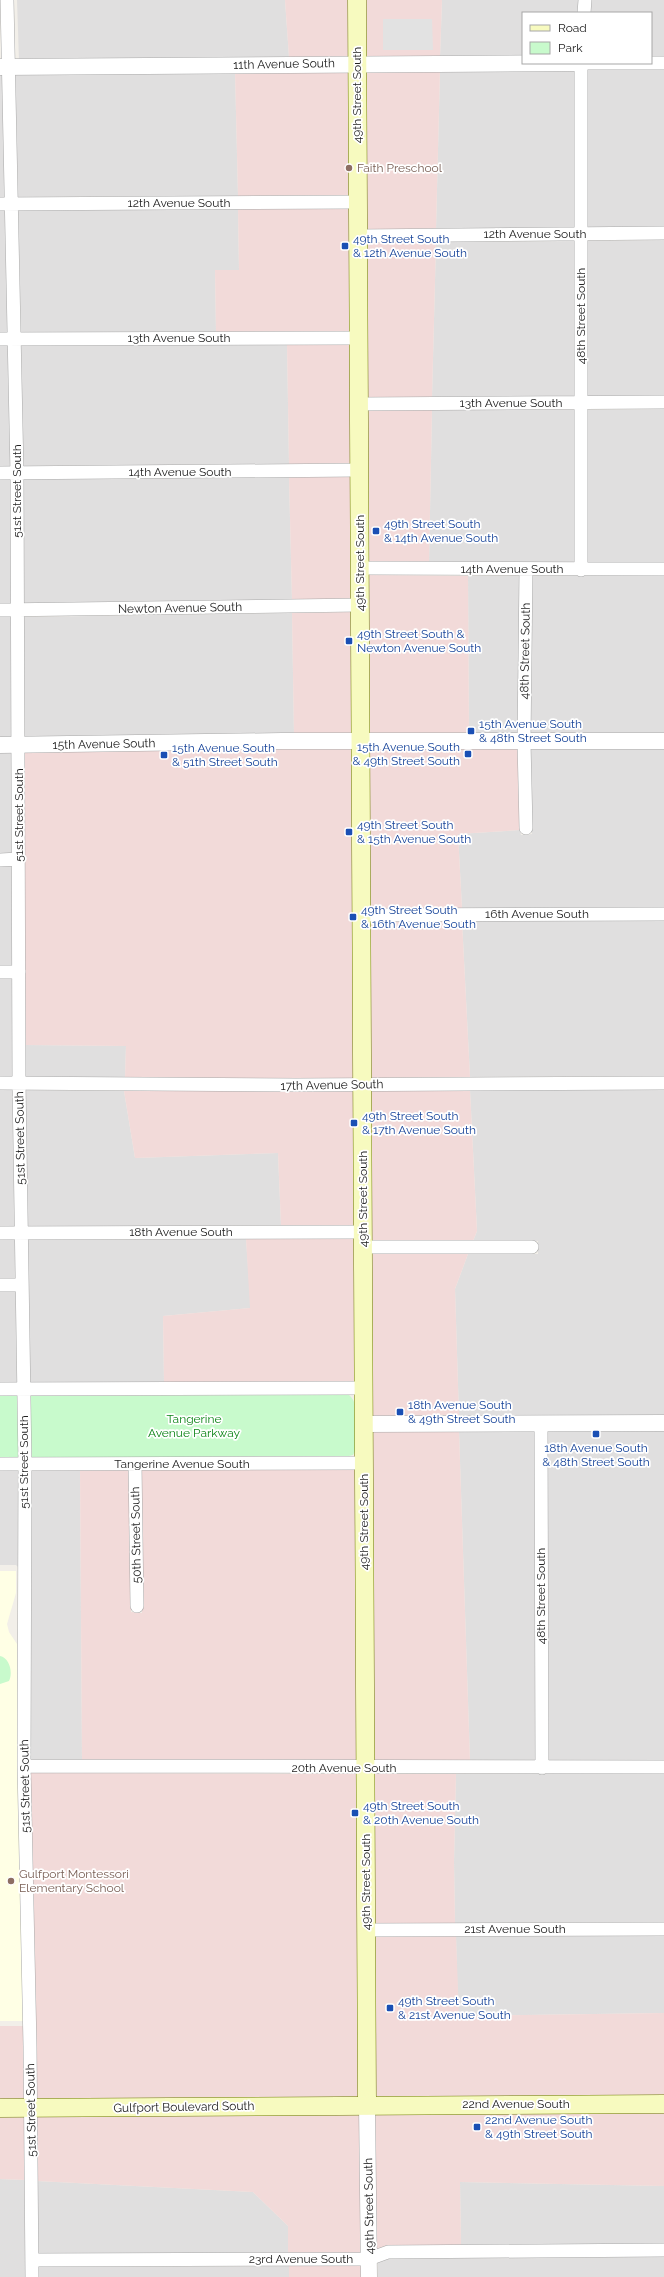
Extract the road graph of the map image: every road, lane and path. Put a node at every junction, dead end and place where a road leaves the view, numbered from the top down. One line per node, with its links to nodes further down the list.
1 (7, 0): 10 (street, 51st Street South)
2 (357, 0): 8 (main road, 49th Street South)
3 (584, 0): 4 (street)
4 (584, 12)
5 (522, 63): 8 (street, 11th Avenue South)
6 (652, 63): 7 (street, 11th Avenue South)
7 (664, 63)
8 (357, 64): 10 (street, 11th Avenue South); 11 (main road, 49th Street South)
9 (581, 64): 14 (street, 48th Street South)
10 (5, 67): 12 (street, 51st Street South)
11 (358, 202): 12 (street, 12th Avenue South); 15 (main road, 49th Street South)
12 (6, 204): 16 (street, 51st Street South)
13 (664, 233): 14 (street, 12th Avenue South)
14 (581, 234): 15 (street, 12th Avenue South); 20 (street, 48th Street South)
15 (358, 236): 17 (main road, 49th Street South)
16 (15, 338): 17 (street, 13th Avenue South); 18 (street, 13th Avenue South); 24 (street, 51st Street South)
17 (358, 338): 21 (main road, 49th Street South)
18 (0, 339)
19 (664, 402): 20 (street, 13th Avenue South)
20 (581, 403): 21 (street, 13th Avenue South); 28 (street, 48th Street South)
21 (359, 404): 22 (main road, 49th Street South)
22 (359, 470): 24 (street, 14th Avenue South); 25 (main road, 49th Street South)
23 (0, 473): 24 (street, 14th Avenue South)
24 (18, 473): 31 (street, 51st Street South)
25 (360, 568): 27 (street, 14th Avenue South); 29 (main road, 49th Street South)
26 (664, 569): 28 (street, 14th Avenue South)
27 (526, 570): 28 (street, 14th Avenue South); 34 (street, 48th Street South)
28 (581, 570)
29 (360, 606): 31 (street, Newton Avenue South); 33 (main road, 49th Street South)
30 (0, 610): 31 (street, Newton Avenue South)
31 (16, 610): 36 (street, 51st Street South)
32 (664, 741): 34 (street, 15th Avenue South)
33 (361, 742): 34 (street, 15th Avenue South); 36 (street, 15th Avenue South); 41 (main road, 49th Street South)
34 (524, 742): 37 (street, 48th Street South)
35 (0, 745): 36 (street, 15th Avenue South)
36 (19, 745): 38 (street, 51st Street South)
37 (526, 828)
38 (19, 859): 39 (street); 43 (street, 51st Street South)
39 (0, 860)
40 (664, 914): 41 (street, 16th Avenue South)
41 (361, 915): 47 (main road, 49th Street South)
42 (0, 972): 43 (street)
43 (19, 972): 44 (street, 51st Street South)
44 (19, 1083): 46 (street, 17th Avenue South); 47 (street, 17th Avenue South); 49 (street, 51st Street South)
45 (664, 1083): 47 (street, 17th Avenue South)
46 (0, 1084)
47 (362, 1084): 50 (main road, 49th Street South)
48 (0, 1233): 49 (street, 18th Avenue South)
49 (22, 1233): 50 (street, 18th Avenue South); 53 (street, 51st Street South)
50 (363, 1239): 51 (street, 18th Avenue South); 54 (main road, 49th Street South)
51 (532, 1247)
52 (0, 1285): 53 (street)
53 (21, 1285): 56 (street, 51st Street South)
54 (364, 1388): 56 (street); 58 (main road, 49th Street South)
55 (0, 1389): 56 (street)
56 (24, 1389): 62 (street, 51st Street South)
57 (664, 1423): 59 (street)
58 (364, 1424): 59 (street); 60 (main road, 49th Street South)
59 (541, 1424): 68 (street, 48th Street South)
60 (364, 1463): 63 (street, Tangerine Avenue South); 67 (main road, 49th Street South)
61 (0, 1464): 62 (street, Tangerine Avenue South)
62 (25, 1464): 63 (street, Tangerine Avenue South); 65 (street, 51st Street South)
63 (135, 1464): 64 (street, 50th Street South)
64 (136, 1606)
65 (24, 1766): 67 (street, 20th Avenue South); 74 (street, 51st Street South)
66 (664, 1767): 68 (street, 20th Avenue South)
67 (366, 1768): 68 (street, 20th Avenue South); 70 (main road, 49th Street South)
68 (542, 1768)
69 (664, 1929): 70 (street, 21st Avenue South)
70 (366, 1930): 72 (main road, 49th Street South)
71 (664, 2104): 72 (main road, 22nd Avenue South)
72 (367, 2105): 74 (main road, Gulfport Boulevard South); 76 (street, 49th Street South)
73 (0, 2108): 74 (main road, Gulfport Boulevard South)
74 (31, 2108): 77 (street, 51st Street South)
75 (664, 2250): 76 (street, 23rd Avenue South)
76 (369, 2259): 77 (street, 23rd Avenue South); 79 (street, 49th Street South)
77 (32, 2260): 78 (street, 51st Street South)
78 (32, 2277)
79 (370, 2277)

